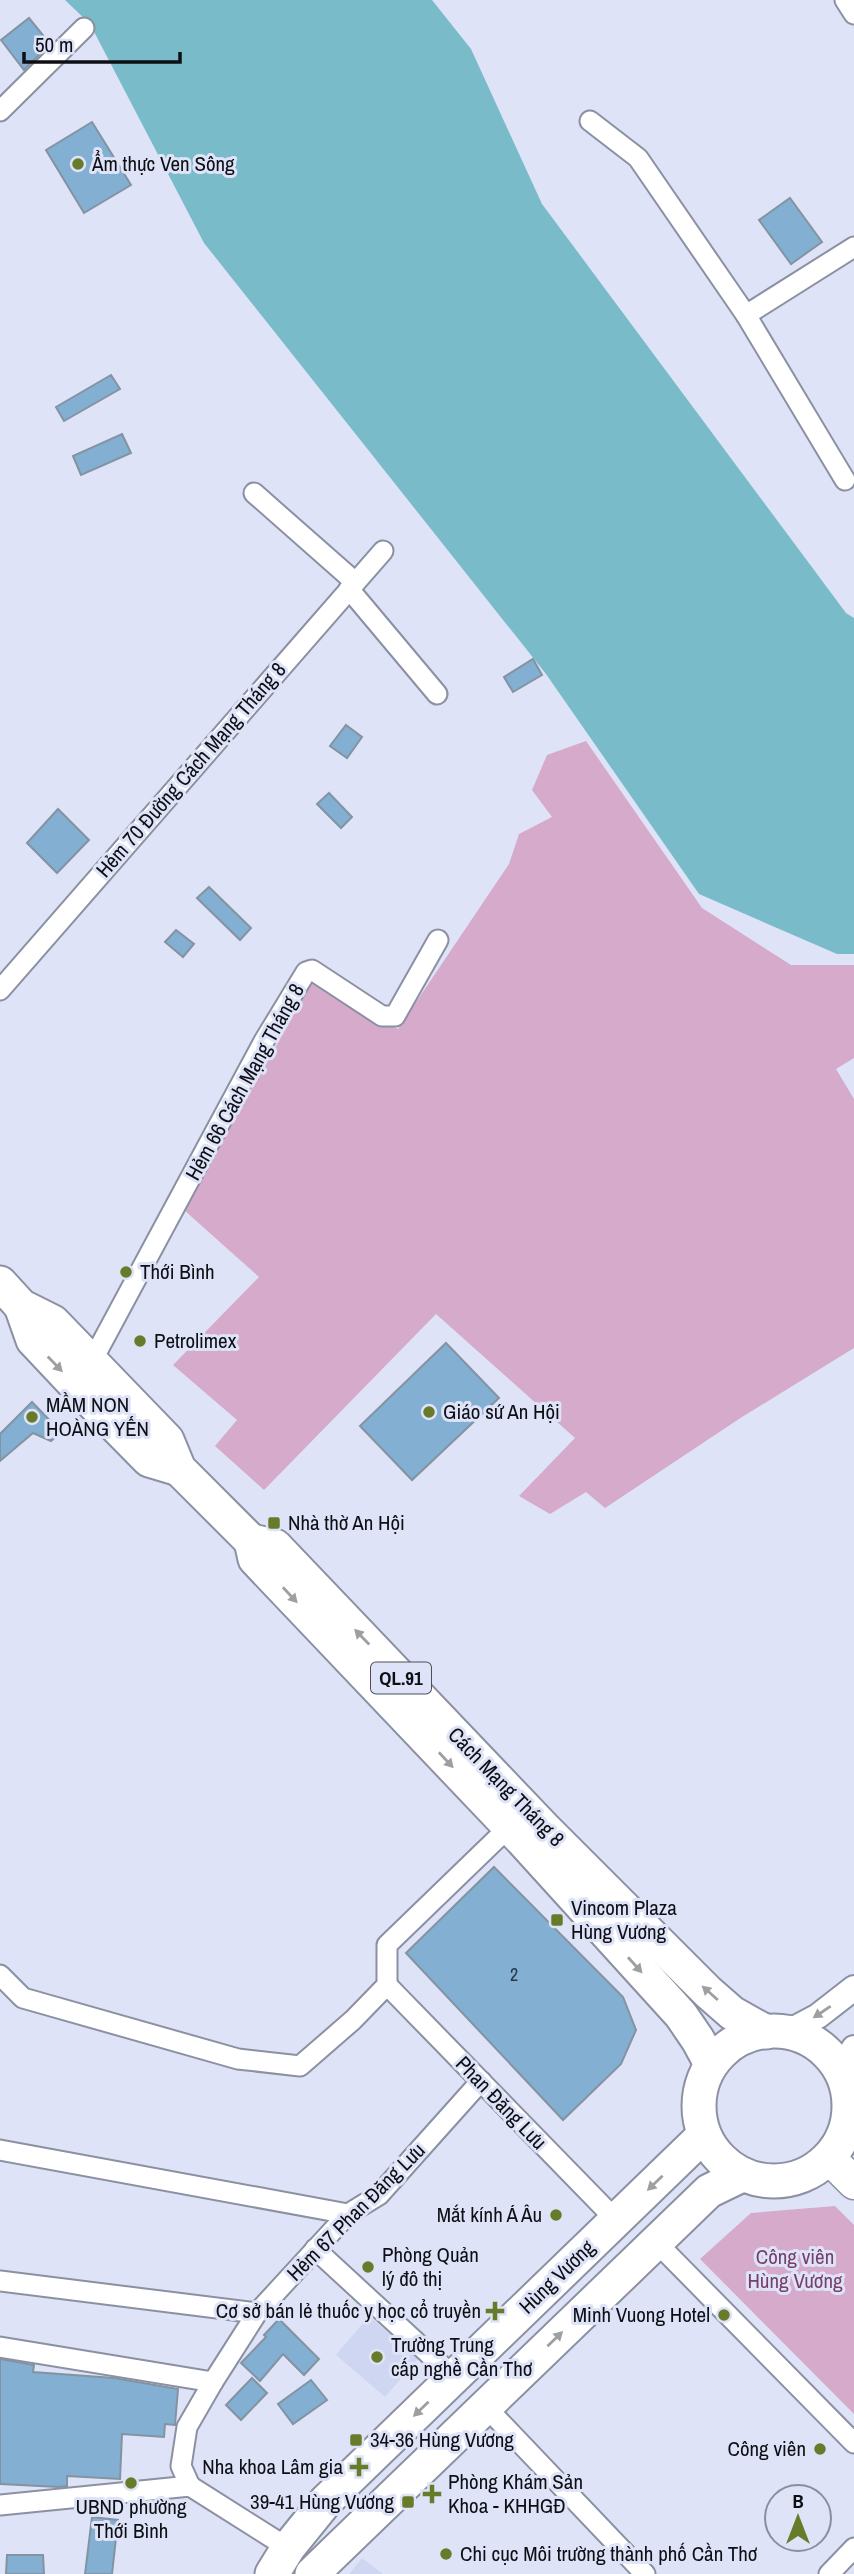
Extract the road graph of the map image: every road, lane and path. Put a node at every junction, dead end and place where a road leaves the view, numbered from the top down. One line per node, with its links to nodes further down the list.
1 (845, 0): 2 (street)
2 (854, 14)
3 (84, 28): 4 (street)
4 (0, 111)
5 (590, 121): 7 (street)
6 (854, 247): 7 (street)
7 (746, 315): 8 (street)
8 (845, 480)
9 (254, 493): 11 (street)
10 (383, 551): 11 (street, Hẻm 70 Đường Cách Mạng Tháng 8)
11 (352, 585): 12 (street); 14 (street, Hẻm 70 Đường Cách Mạng Tháng 8)
12 (438, 694)
13 (439, 940): 16 (street, Hẻm 66 Cách Mạng Tháng 8)
14 (0, 990)
15 (11, 1295): 16 (highway, Cách Mạng Tháng 8 / QL.91); 17 (highway, Cách Mạng Tháng 8 / QL.91, one-way to 17)
16 (92, 1361): 17 (highway, Cách Mạng Tháng 8 / QL.91)
17 (179, 1469): 18 (highway, Cách Mạng Tháng 8 / QL.91)
18 (251, 1541): 19 (highway, Cách Mạng Tháng 8 / QL.91, one-way to 19); 23 (highway, Cách Mạng Tháng 8 / QL.91, one-way to 18)
19 (509, 1827): 21 (street); 25 (highway, Cách Mạng Tháng 8 / QL.91, one-way to 25)
20 (0, 1975): 21 (street)
21 (387, 1985): 26 (street, Phan Đăng Lưu)
22 (854, 1988): 23 (street, one-way to 23)
23 (777, 2032): 24 (highway); 25 (highway)
24 (847, 2060): 29 (highway)
25 (711, 2064): 27 (highway)
26 (481, 2081): 32 (street, Hẻm 67 Phan Đăng Lưu); 33 (street, Phan Đăng Lưu)
27 (704, 2135): 30 (highway); 33 (highway, Hùng Vương, one-way to 33)
28 (0, 2150): 32 (street)
29 (829, 2158): 30 (highway); 31 (main road)
30 (742, 2175): 34 (highway, Hùng Vương)
31 (854, 2183)
32 (348, 2214): 35 (street, Hẻm 67 Phan Đăng Lưu)
33 (616, 2220): 39 (highway, Hùng Vương)
34 (656, 2242): 41 (highway, Hùng Vương, one-way to 34); 42 (street)
35 (315, 2249): 37 (street, Hẻm 67 Phan Đăng Lưu); 39 (street)
36 (0, 2281): 37 (street)
37 (257, 2313): 40 (street, Hẻm 67 Phan Đăng Lưu)
38 (0, 2347): 40 (street)
39 (454, 2377): 46 (highway, Hùng Vương, one-way to 46)
40 (212, 2382): 43 (street, Hẻm 67 Phan Đăng Lưu)
41 (485, 2406): 47 (highway, Hùng Vương); 48 (street)
42 (854, 2443)
43 (190, 2486): 44 (street); 46 (street)
44 (0, 2505)
45 (854, 2548): 49 (street)
46 (287, 2565)
47 (312, 2574)
48 (645, 2574)
49 (829, 2574)

